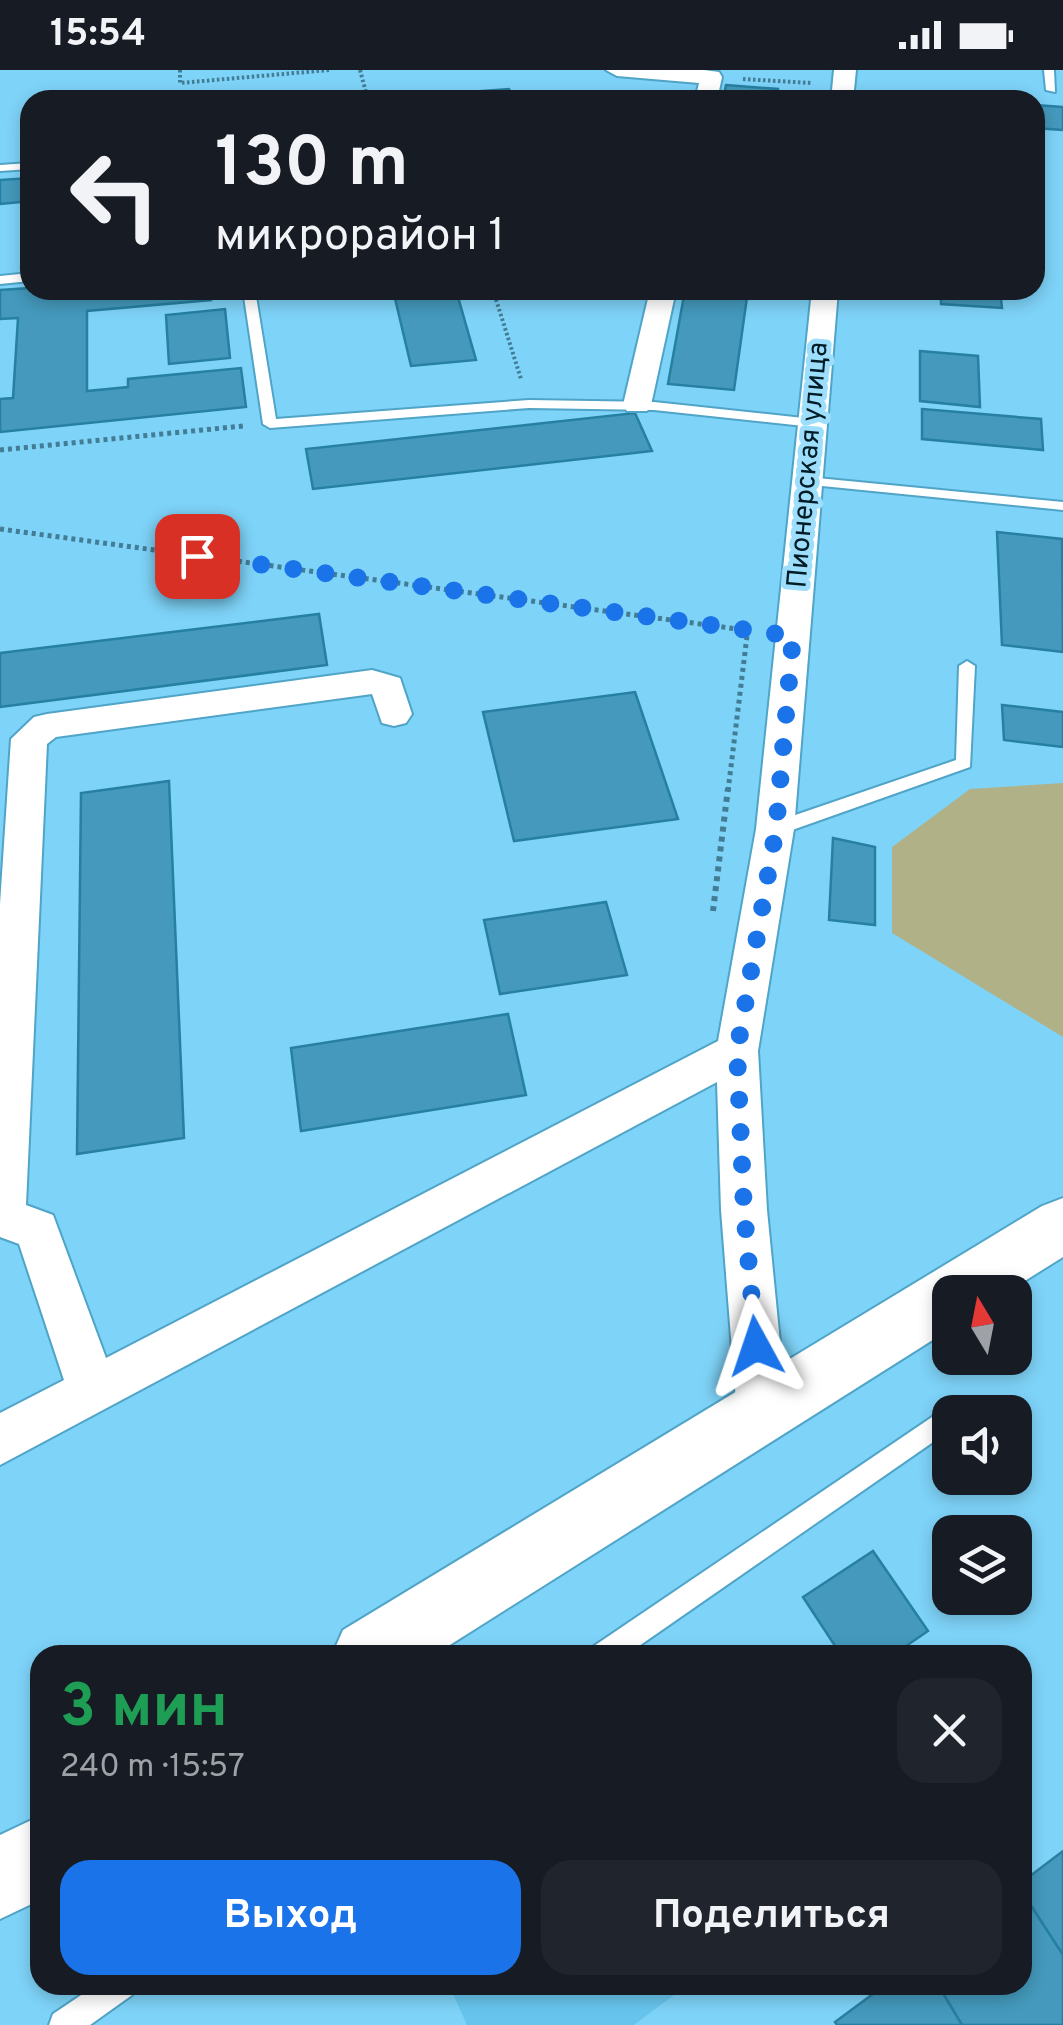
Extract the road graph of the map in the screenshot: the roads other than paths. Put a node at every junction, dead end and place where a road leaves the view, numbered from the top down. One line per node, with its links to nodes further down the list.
1 (617, 70): 3 (street)
2 (1049, 70): 4 (lane)
3 (708, 90)
4 (1051, 90)
5 (250, 300): 8 (lane)
6 (661, 300): 8 (street)
7 (824, 300): 9 (street, Пионерская улица)
8 (637, 406): 9 (lane)
9 (813, 422): 10 (street, Пионерская улица)
10 (807, 480): 11 (lane); 14 (street, Пионерская улица)
11 (1063, 506)
12 (966, 666): 14 (lane)
13 (394, 714): 16 (street)
14 (776, 829): 15 (street, Пионерская улица)
15 (737, 1051): 20 (street); 21 (street, Пионерская улица)
16 (1, 1217): 20 (street)
17 (1063, 1225): 18 (street)
18 (983, 1275)
19 (932, 1307): 21 (street)
20 (93, 1392): 23 (street)
21 (762, 1414): 24 (street)
22 (932, 1429): 25 (lane)
23 (0, 1440)
24 (384, 1645)
25 (618, 1645)
26 (30, 1861): 27 (street)
27 (0, 1880)
28 (108, 1995): 29 (lane)
29 (64, 2025)

